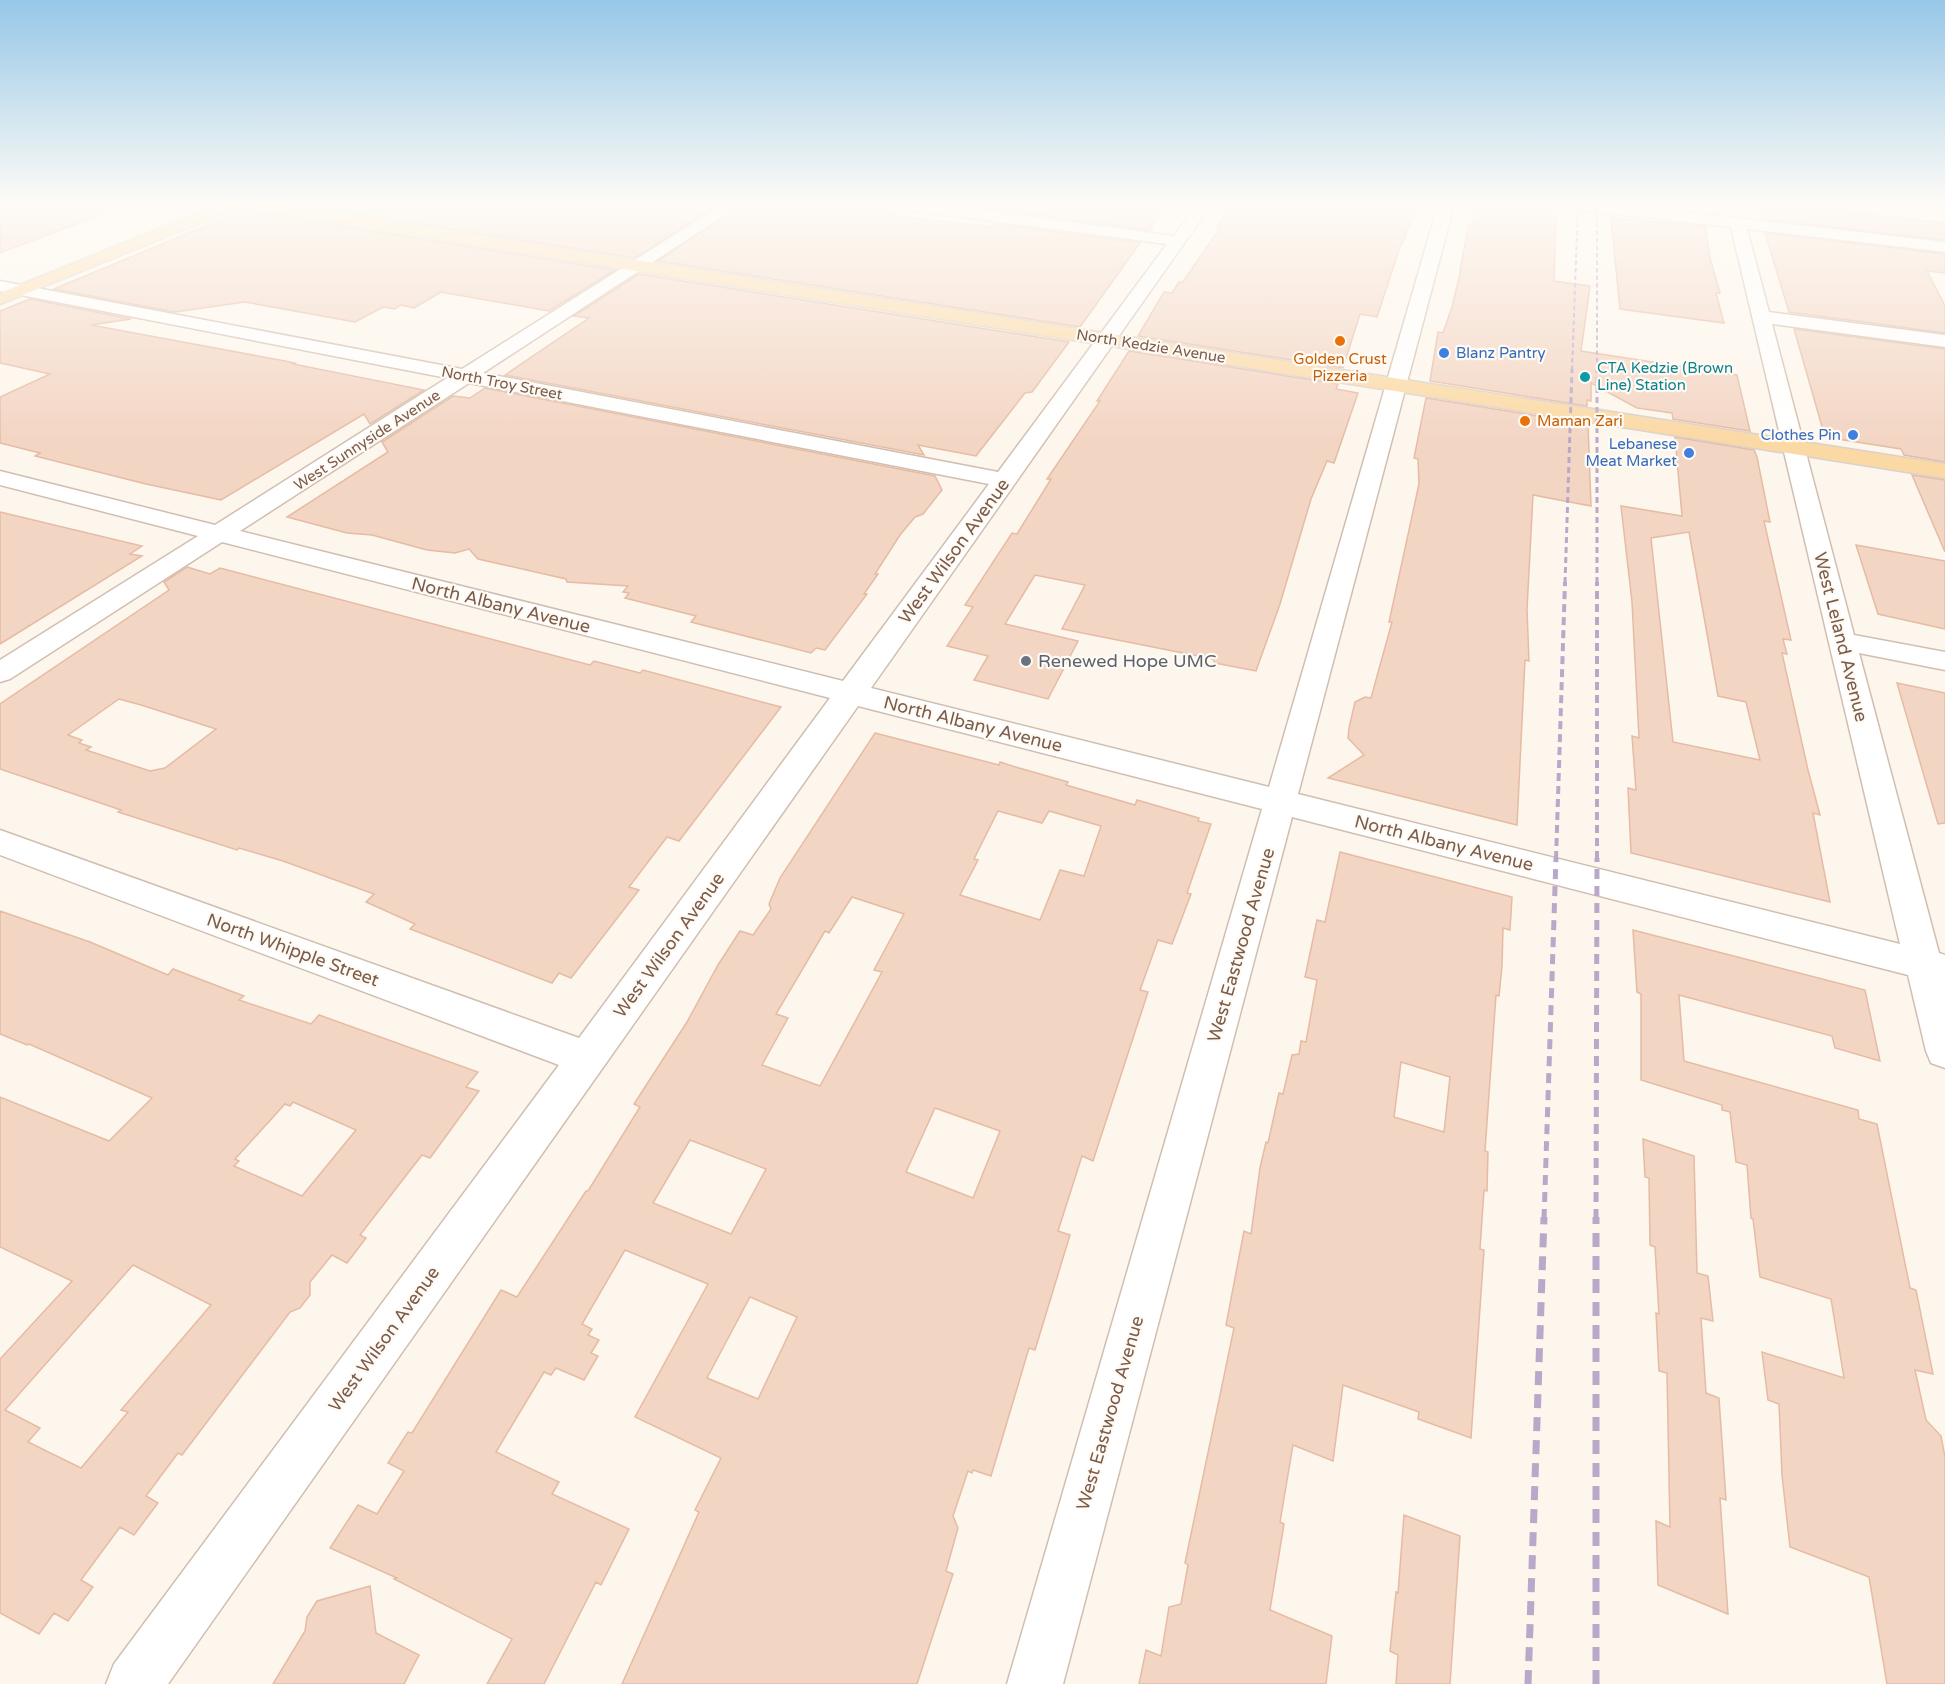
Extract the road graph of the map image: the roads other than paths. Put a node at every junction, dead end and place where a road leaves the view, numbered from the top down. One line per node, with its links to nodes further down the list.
1 (38, 284): 8 (main road)
2 (611, 284): 13 (street, West Sunnyside Avenue)
3 (752, 284): 11 (main road, North Kedzie Avenue)
4 (1147, 284): 11 (street, West Wilson Avenue)
5 (1424, 284): 14 (street, West Eastwood Avenue)
6 (1753, 284): 10 (street, West Leland Avenue)
7 (0, 286): 8 (street, North Troy Street)
8 (22, 290): 9 (main road); 13 (street, North Troy Street)
9 (0, 299)
10 (1762, 317): 12 (street); 15 (street, West Leland Avenue)
11 (1107, 339): 14 (main road, North Kedzie Avenue); 18 (street, West Wilson Avenue)
12 (1945, 341)
13 (466, 376): 18 (street, North Troy Street); 19 (street, West Sunnyside Avenue)
14 (1396, 385): 15 (main road, North Kedzie Avenue); 24 (street, West Eastwood Avenue)
15 (1794, 447): 16 (main road, North Kedzie Avenue); 20 (street, West Leland Avenue)
16 (1945, 471)
17 (0, 478): 19 (street, North Albany Avenue)
18 (1005, 480): 23 (street, West Wilson Avenue)
19 (220, 533): 22 (street, West Sunnyside Avenue); 23 (street, North Albany Avenue)
20 (1843, 641): 21 (street); 26 (street, West Leland Avenue)
21 (1945, 661)
22 (0, 673)
23 (851, 693): 24 (street, North Albany Avenue); 28 (street, West Wilson Avenue)
24 (1280, 802): 26 (street, North Albany Avenue); 30 (street, West Eastwood Avenue)
25 (0, 842): 28 (street, North Whipple Street)
26 (1934, 968): 27 (street, West Leland Avenue)
27 (1945, 1051)
28 (587, 1058): 29 (street, West Wilson Avenue)
29 (134, 1684)
30 (1035, 1684)

